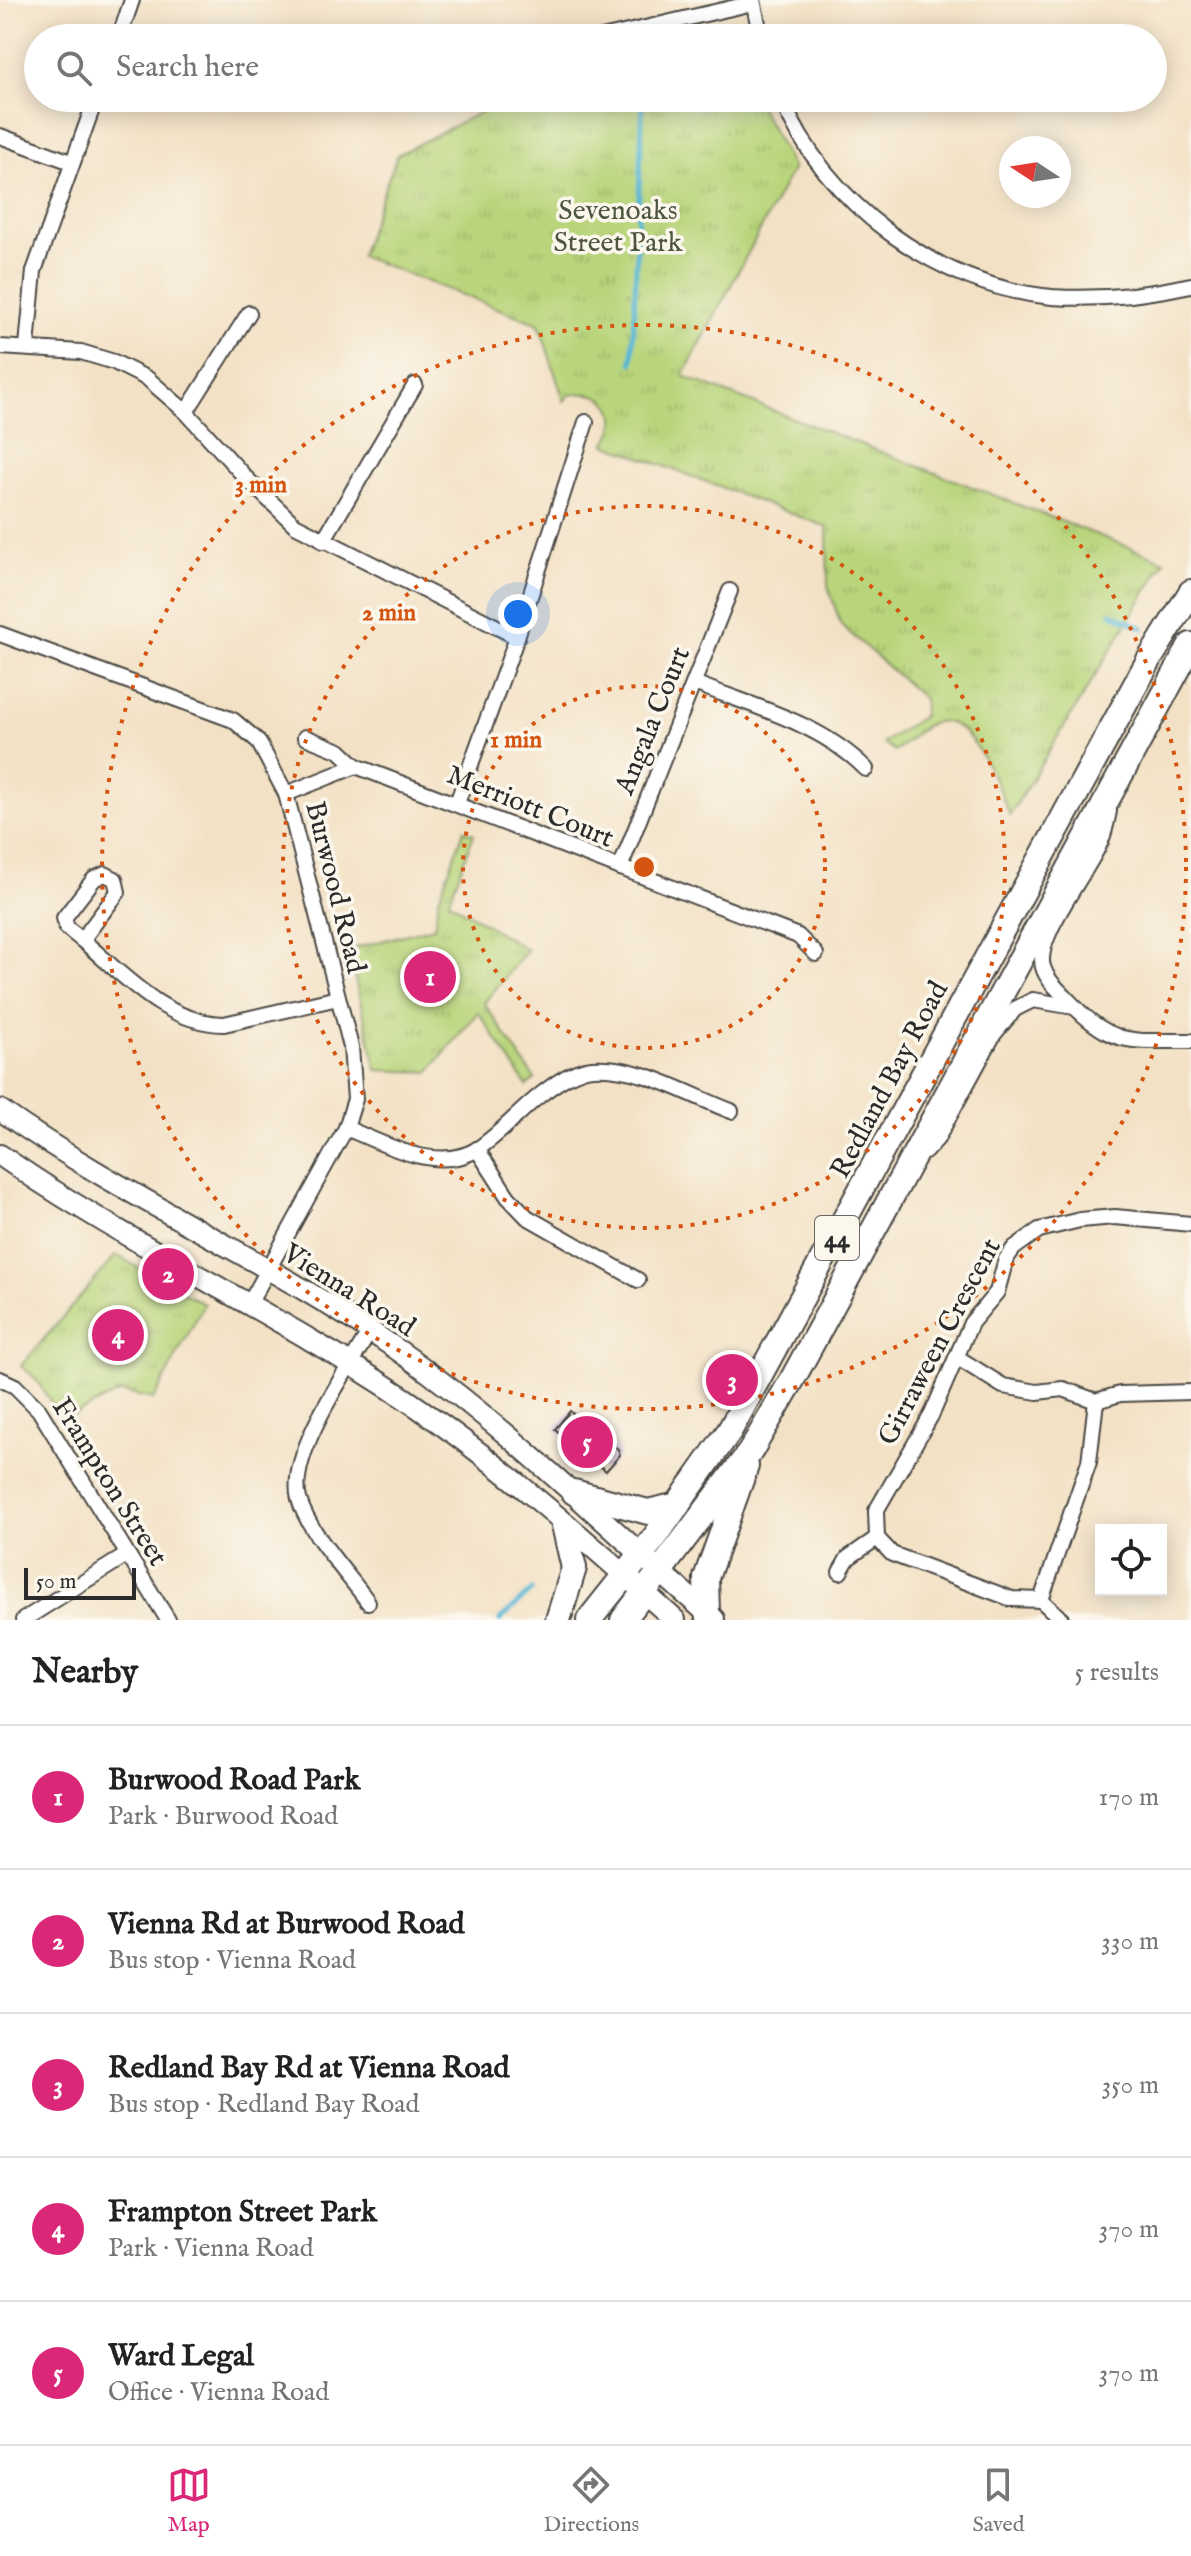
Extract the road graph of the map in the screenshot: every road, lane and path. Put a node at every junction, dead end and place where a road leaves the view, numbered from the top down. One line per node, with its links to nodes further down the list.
1 (132, 0): 3 (street)
2 (753, 2): 4 (street); 5 (street)
3 (124, 24)
4 (661, 24)
5 (758, 24)
6 (91, 112): 9 (street)
7 (789, 112): 10 (street)
8 (0, 136): 9 (street)
9 (71, 162): 12 (street)
10 (1191, 285)
11 (249, 313): 15 (street)
12 (27, 346): 13 (street); 15 (street)
13 (0, 347)
14 (415, 385): 17 (street)
15 (186, 412): 17 (street)
16 (586, 422): 21 (street)
17 (323, 541): 21 (street)
18 (730, 591): 23 (street, Angala Court)
19 (1191, 592): 54 (main road, Redland Bay Road / 44)
20 (0, 634): 28 (street, Burwood Road)
21 (517, 637): 29 (street)
22 (1191, 645): 27 (main road, Redland Bay Road / 44)
23 (694, 683): 26 (street); 30 (street, Angala Court)
24 (305, 737): 25 (street, Merriott Court)
25 (356, 766): 28 (street); 29 (street, Merriott Court)
26 (866, 769)
27 (1115, 783): 34 (street); 41 (main road, Redland Bay Road / 44)
28 (286, 794): 33 (street, Burwood Road)
29 (457, 803): 30 (street, Merriott Court)
30 (620, 868): 32 (street, Merriott Court)
31 (82, 940): 31 (street); 33 (street)
32 (816, 954)
33 (338, 998): 38 (street, Burwood Road)
34 (1074, 1007): 35 (street); 41 (street)
35 (1191, 1041)
36 (0, 1110): 43 (main road, Vienna Road)
37 (731, 1111): 39 (street)
38 (346, 1128): 39 (street); 43 (street, Burwood Road)
39 (477, 1149): 44 (street)
40 (0, 1155): 45 (main road)
41 (896, 1185): 52 (main road, Redland Bay Road / 44)
42 (1191, 1224): 47 (street, Girraween Crescent)
43 (267, 1270): 45 (street, Burwood Road); 46 (main road, Vienna Road)
44 (638, 1280)
45 (248, 1306): 48 (main road)
46 (370, 1331): 48 (street); 53 (main road, Vienna Road)
47 (958, 1358): 51 (street); 56 (street, Girraween Crescent)
48 (351, 1365): 55 (main road); 64 (street)
49 (0, 1379): 58 (street, Frampton Street)
50 (1191, 1392): 51 (street)
51 (1096, 1401): 63 (street)
52 (750, 1452): 59 (main road, Redland Bay Road / 44); 65 (main road)
53 (574, 1492): 54 (main road); 57 (main road, Vienna Road)
54 (678, 1505): 57 (main road, Redland Bay Road / 44)
55 (564, 1525): 61 (main road); 68 (main road)
56 (877, 1538): 60 (street); 63 (street)
57 (641, 1555): 59 (main road, Vienna Road); 61 (main road, Redland Bay Road / 44)
58 (125, 1556): 66 (street); 67 (street, Frampton Street)
59 (661, 1572): 62 (main road, Redland Bay Road / 44); 65 (main road, Vienna Road)
60 (840, 1572)
61 (625, 1577): 62 (main road); 69 (main road, Redland Bay Road / 44)
62 (644, 1594): 70 (main road, Redland Bay Road / 44); 71 (main road)
63 (1041, 1600): 72 (street)
64 (368, 1602)
65 (711, 1616)
66 (23, 1620)
67 (168, 1620)
68 (558, 1620)
69 (589, 1620)
70 (623, 1620)
71 (675, 1620)
72 (1062, 1620)

